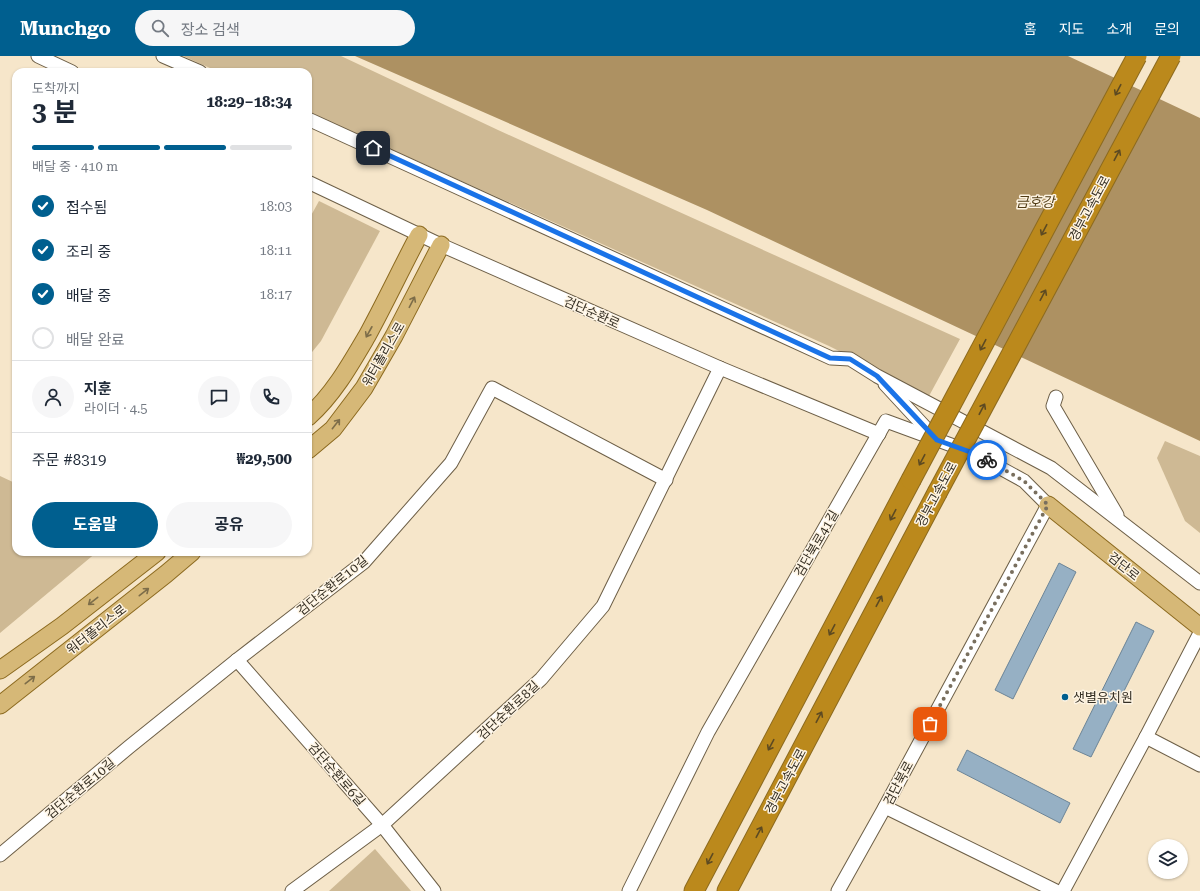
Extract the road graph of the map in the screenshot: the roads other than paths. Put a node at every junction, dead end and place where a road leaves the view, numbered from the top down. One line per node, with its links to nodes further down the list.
1 (38, 56): 5 (street)
2 (163, 56): 6 (street)
3 (1170, 56): 38 (highway, 경부고속도로, one-way to 3, bridge)
4 (1141, 57): 37 (highway, one-way to 37, bridge)
5 (64, 68)
6 (191, 68)
7 (312, 121): 12 (street)
8 (312, 184): 9 (street, 검단순환로)
9 (419, 235): 10 (street, 검단순환로); 14 (main road, 워터폴리스로, one-way to 14)
10 (441, 246): 11 (street, 검단순환로); 17 (main road, 워터폴리스로, one-way to 10)
11 (720, 368): 15 (street, 검단순환로); 18 (street, 검단순환로8길)
12 (877, 376): 16 (street); 20 (street)
13 (1056, 396): 20 (street)
14 (312, 413)
15 (879, 434): 16 (street, 검단북로41길); 36 (street, 검단북로41길)
16 (937, 440): 19 (street, 검단북로41길)
17 (312, 446)
18 (666, 480): 26 (street, 검단순환로10길); 32 (street, 검단순환로8길)
19 (1048, 505): 24 (main road, 검단로); 31 (street, 검단북로)
20 (1121, 522): 23 (street)
21 (153, 556): 27 (main road, 워터폴리스로, one-way to 27)
22 (187, 556): 28 (main road, 워터폴리스로, one-way to 22)
23 (1200, 583)
24 (1200, 627)
25 (1200, 633): 29 (street)
26 (237, 660): 32 (street, 검단순환로6길); 33 (street, 검단순환로10길)
27 (0, 670)
28 (0, 705)
29 (1146, 737): 30 (street); 41 (street)
30 (1200, 764)
31 (885, 807): 39 (street, 검단북로); 40 (street)
32 (382, 825): 34 (street, 검단순환로8길); 35 (street, 검단순환로6길)
33 (0, 855)
34 (292, 891)
35 (434, 891)
36 (629, 891)
37 (694, 891)
38 (727, 891)
39 (838, 891)
40 (1056, 891)
41 (1063, 891)

